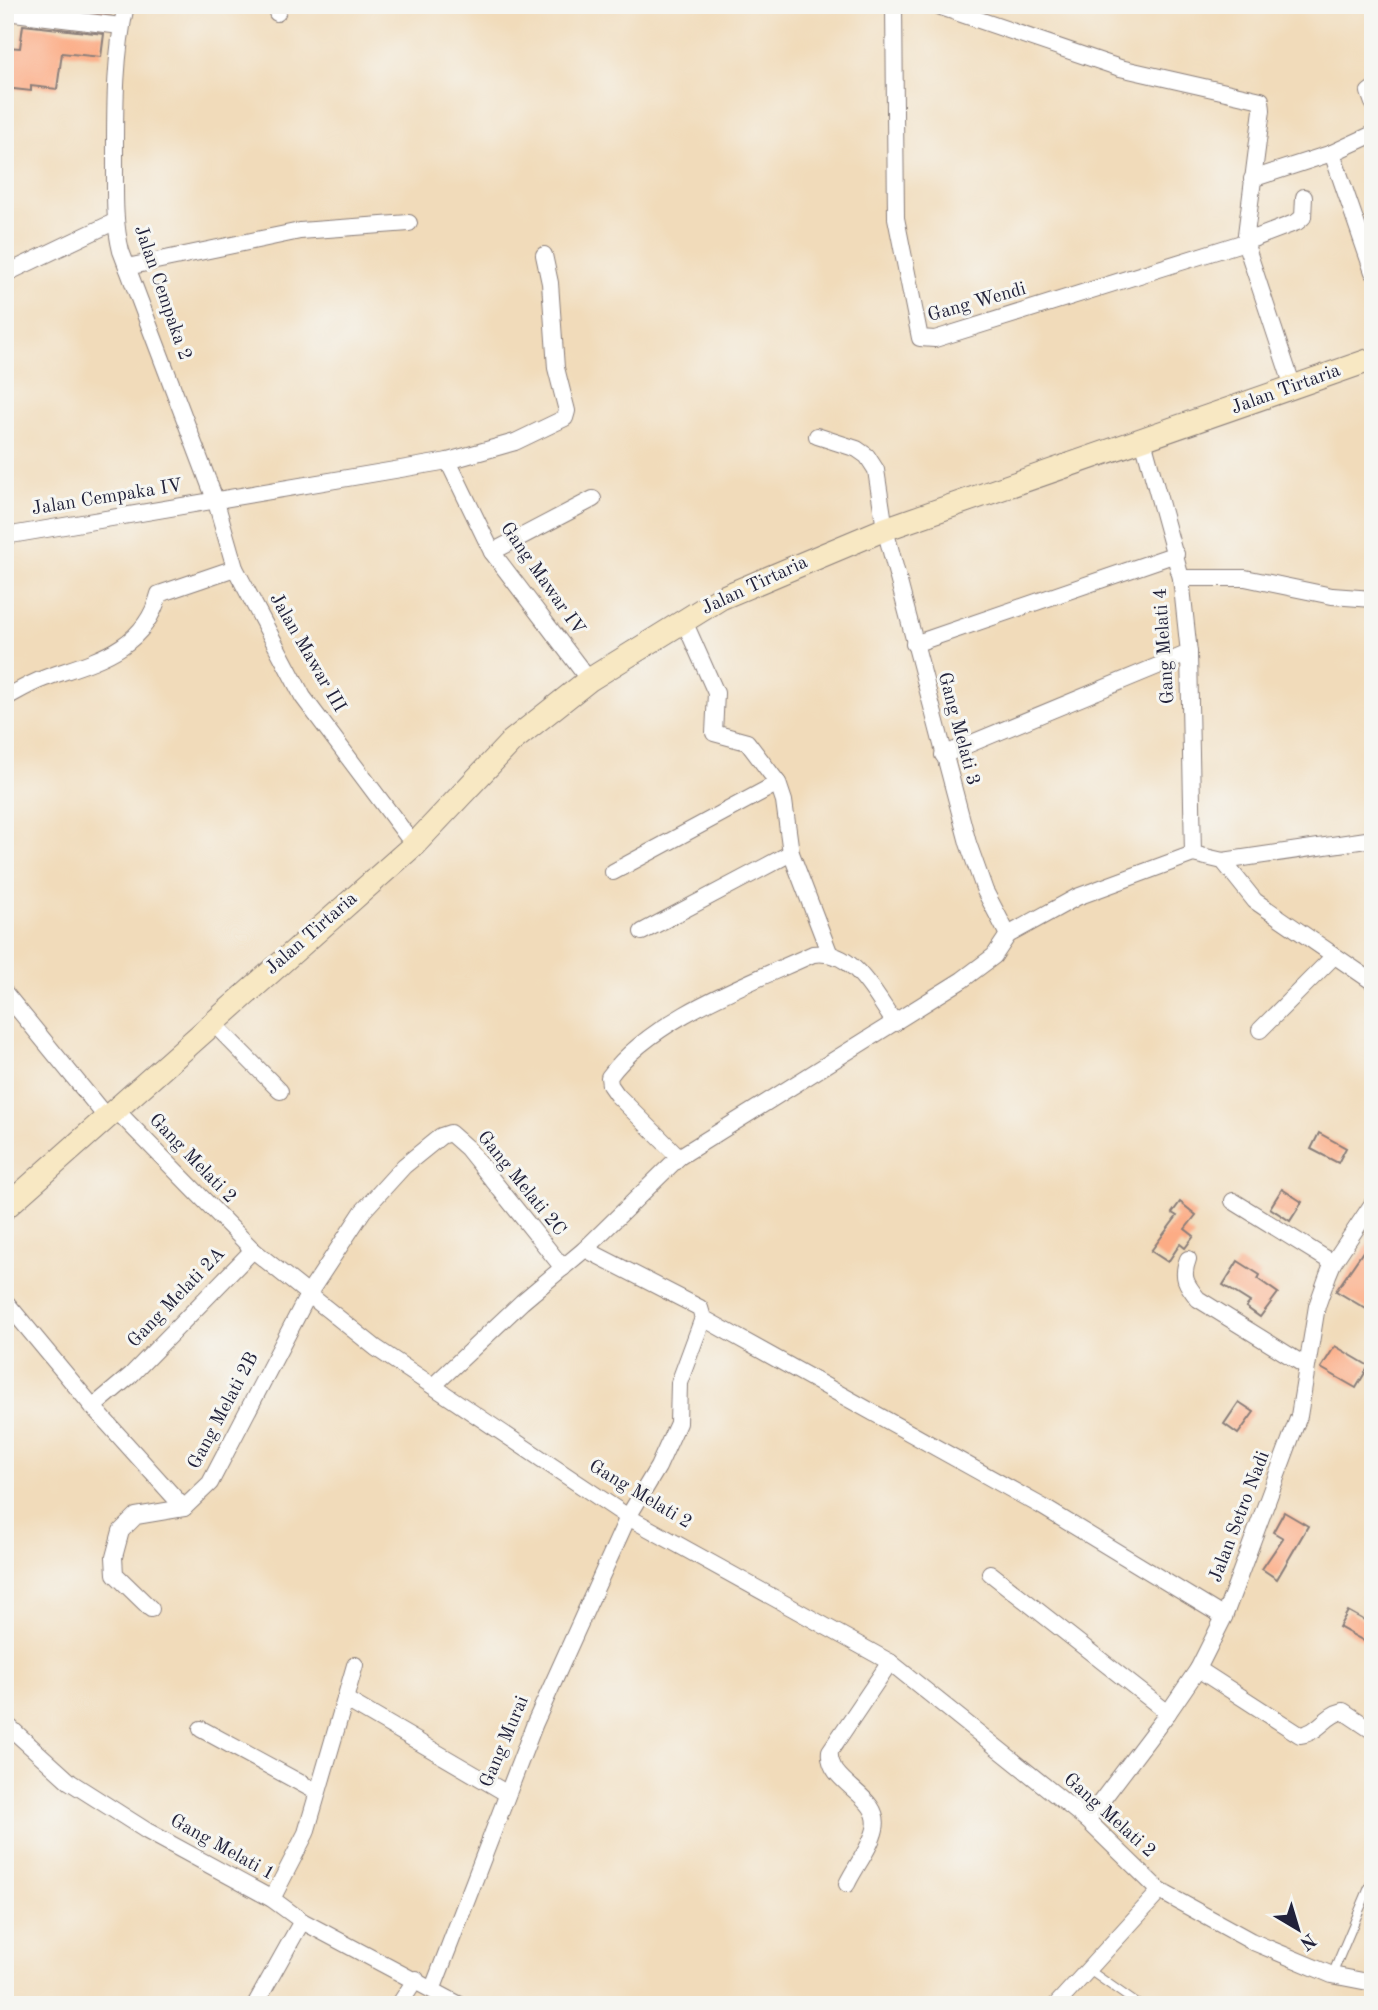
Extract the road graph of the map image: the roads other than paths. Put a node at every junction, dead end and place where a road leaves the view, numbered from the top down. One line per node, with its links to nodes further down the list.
1 (125, 5): 5 (street, Jalan Cempaka 2)
2 (894, 5): 14 (street, Gang Wendi)
3 (935, 5): 10 (street)
4 (15, 13): 5 (street)
5 (121, 26): 12 (street, Jalan Cempaka 2)
6 (1373, 89): 7 (street)
7 (1373, 103)
8 (1373, 134): 9 (street)
9 (1332, 153): 10 (street); 17 (street)
10 (1252, 180): 14 (street)
11 (1304, 197): 14 (street)
12 (116, 220): 16 (street, Jalan Cempaka 2); 18 (street)
13 (409, 223): 16 (street)
14 (1245, 243): 20 (street)
15 (544, 255): 23 (street, Jalan Cempaka IV)
16 (127, 267): 25 (street, Jalan Cempaka 2)
17 (1373, 272)
18 (5, 274)
19 (1373, 359): 20 (street, Jalan Tirtaria)
20 (1293, 387): 22 (street, Jalan Tirtaria)
21 (817, 436): 26 (street, Gang Melati 3)
22 (1143, 440): 26 (street, Jalan Tirtaria); 29 (street, Gang Melati 4)
23 (448, 461): 25 (street, Jalan Cempaka IV); 28 (street, Gang Mawar IV)
24 (593, 499): 28 (street)
25 (216, 502): 27 (street, Jalan Cempaka IV); 30 (street, Jalan Mawar III)
26 (885, 528): 33 (street, Jalan Tirtaria); 34 (street, Gang Melati 3)
27 (5, 536)
28 (492, 551): 36 (street, Gang Mawar IV)
29 (1176, 554): 31 (street, Gang Melati 4); 34 (street)
30 (235, 568): 37 (street); 41 (street, Jalan Mawar III)
31 (1181, 578): 32 (street); 35 (street, Gang Melati 4)
32 (1373, 599)
33 (684, 621): 36 (street, Jalan Tirtaria); 39 (street)
34 (914, 644): 38 (street, Gang Melati 3)
35 (1189, 653): 38 (street); 43 (street, Gang Melati 4)
36 (589, 680): 41 (street, Jalan Tirtaria)
37 (5, 698)
38 (943, 755): 47 (street, Gang Melati 3)
39 (778, 783): 42 (street); 45 (street)
40 (1373, 838): 44 (street)
41 (414, 845): 52 (street, Jalan Tirtaria)
42 (791, 853): 46 (street); 48 (street)
43 (1193, 853): 44 (street); 47 (street)
44 (1223, 861): 49 (street)
45 (613, 872)
46 (642, 932)
47 (1007, 935): 53 (street)
48 (829, 952): 53 (street); 57 (street)
49 (1333, 957): 50 (street); 54 (street)
50 (1373, 982)
51 (5, 993): 56 (street, Gang Melati 2)
52 (212, 1022): 55 (street); 56 (street, Jalan Tirtaria)
53 (895, 1023): 57 (street)
54 (1260, 1030)
55 (280, 1091)
56 (111, 1114): 60 (street, Jalan Tirtaria); 62 (street, Gang Melati 2)
57 (679, 1157): 61 (street)
58 (1233, 1201): 64 (street)
59 (1373, 1203): 64 (street, Jalan Setro Nadi)
60 (5, 1208)
61 (585, 1249): 65 (street); 68 (street)
62 (253, 1250): 66 (street, Gang Melati 2); 71 (street, Gang Melati 2A)
63 (1188, 1259): 69 (street)
64 (1333, 1263): 69 (street, Jalan Setro Nadi)
65 (563, 1268): 66 (street, Gang Melati 2C); 70 (street)
66 (309, 1293): 70 (street, Gang Melati 2); 72 (street, Gang Melati 2B)
67 (5, 1301): 71 (street)
68 (703, 1318): 73 (street, Gang Murai); 76 (street)
69 (1306, 1366): 76 (street, Jalan Setro Nadi)
70 (433, 1386): 73 (street, Gang Melati 2)
71 (93, 1407): 72 (street)
72 (184, 1508): 75 (street)
73 (628, 1517): 77 (street, Gang Melati 2); 86 (street, Gang Murai)
74 (990, 1573): 81 (street)
75 (151, 1609)
76 (1224, 1616): 79 (street, Jalan Setro Nadi)
77 (890, 1662): 87 (street, Gang Melati 2); 89 (street)
78 (355, 1665): 80 (street)
79 (1198, 1669): 81 (street, Jalan Setro Nadi); 84 (street)
80 (345, 1699): 85 (street); 86 (street)
81 (1168, 1713): 87 (street, Jalan Setro Nadi)
82 (5, 1724): 91 (street, Gang Melati 1)
83 (201, 1729): 85 (street)
84 (1373, 1731)
85 (317, 1792): 91 (street)
86 (506, 1793): 97 (street, Gang Murai)
87 (1087, 1820): 90 (street, Gang Melati 2)
88 (1373, 1878): 94 (lane)
89 (846, 1884)
90 (1160, 1891): 93 (street); 94 (street, Gang Melati 2)
91 (272, 1899): 92 (street, Gang Melati 1)
92 (302, 1921): 95 (street, Gang Melati 1); 100 (street)
93 (1089, 1970): 103 (street); 104 (lane)
94 (1332, 1975): 96 (street, Gang Melati 2)
95 (416, 1979): 97 (street, Gang Melati 1); 101 (street)
96 (1373, 1983)
97 (433, 1988): 102 (street, Gang Melati 1)
98 (5, 1998): 99 (street)
99 (12, 2005)
100 (255, 2005)
101 (399, 2005)
102 (460, 2005)
103 (1056, 2005)
104 (1139, 2005)

